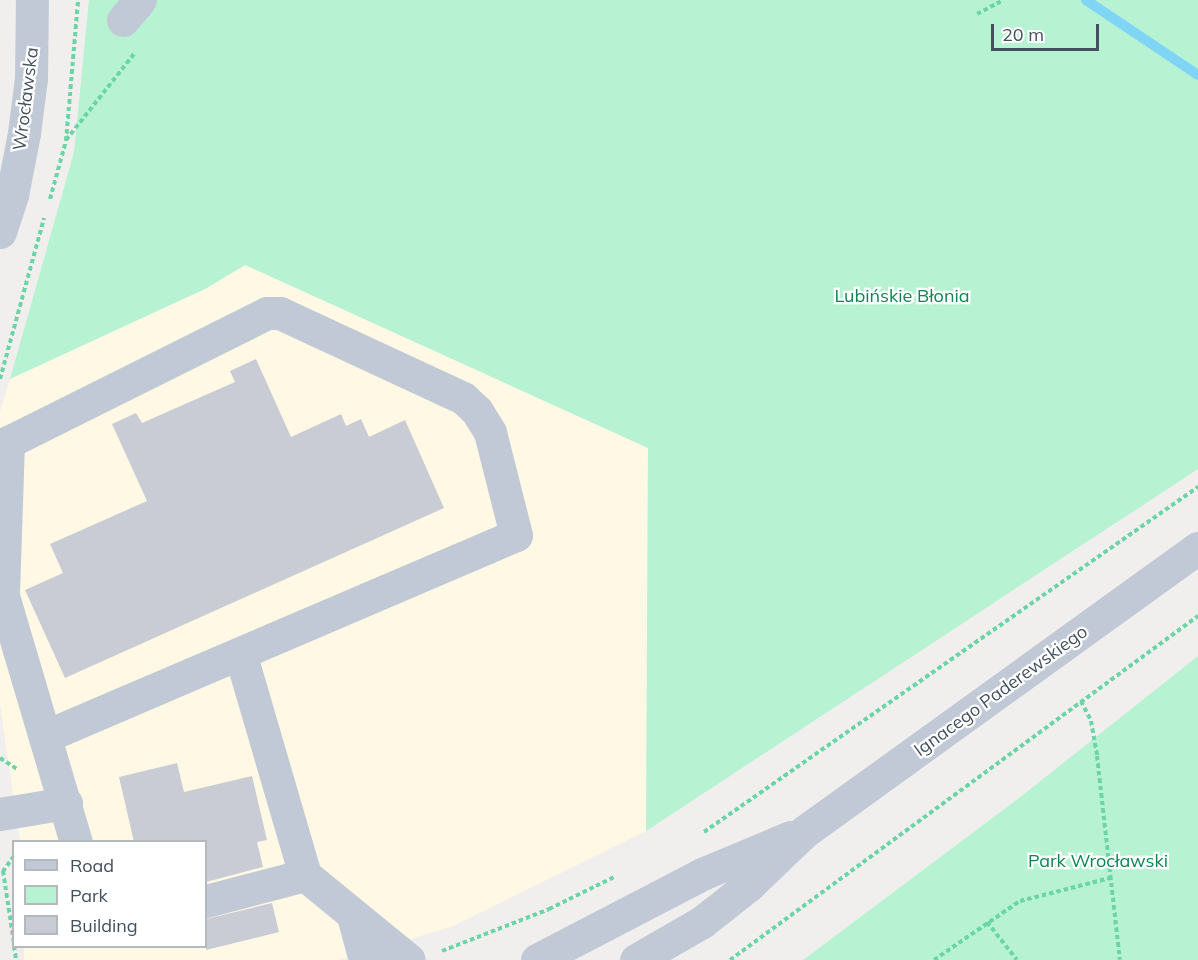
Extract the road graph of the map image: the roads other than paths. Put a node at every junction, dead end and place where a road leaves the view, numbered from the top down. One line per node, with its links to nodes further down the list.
1 (32, 0): 2 (street, Wrocławska)
2 (24, 133): 3 (street); 4 (street, Wrocławska)
3 (0, 155)
4 (0, 232)
5 (1198, 548): 10 (street, Ignacego Paderewskiego)
6 (241, 656): 7 (street); 7 (street); 12 (street)
7 (46, 736): 8 (street)
8 (66, 803): 9 (street); 11 (street)
9 (0, 814)
10 (804, 832): 17 (street, Ignacego Paderewskiego); 18 (street, Ignacego Paderewskiego)
11 (75, 840)
12 (305, 875): 13 (street); 14 (street)
13 (207, 901)
14 (352, 916): 15 (street); 16 (street)
15 (423, 956)
16 (365, 960)
17 (537, 960)
18 (636, 960)

